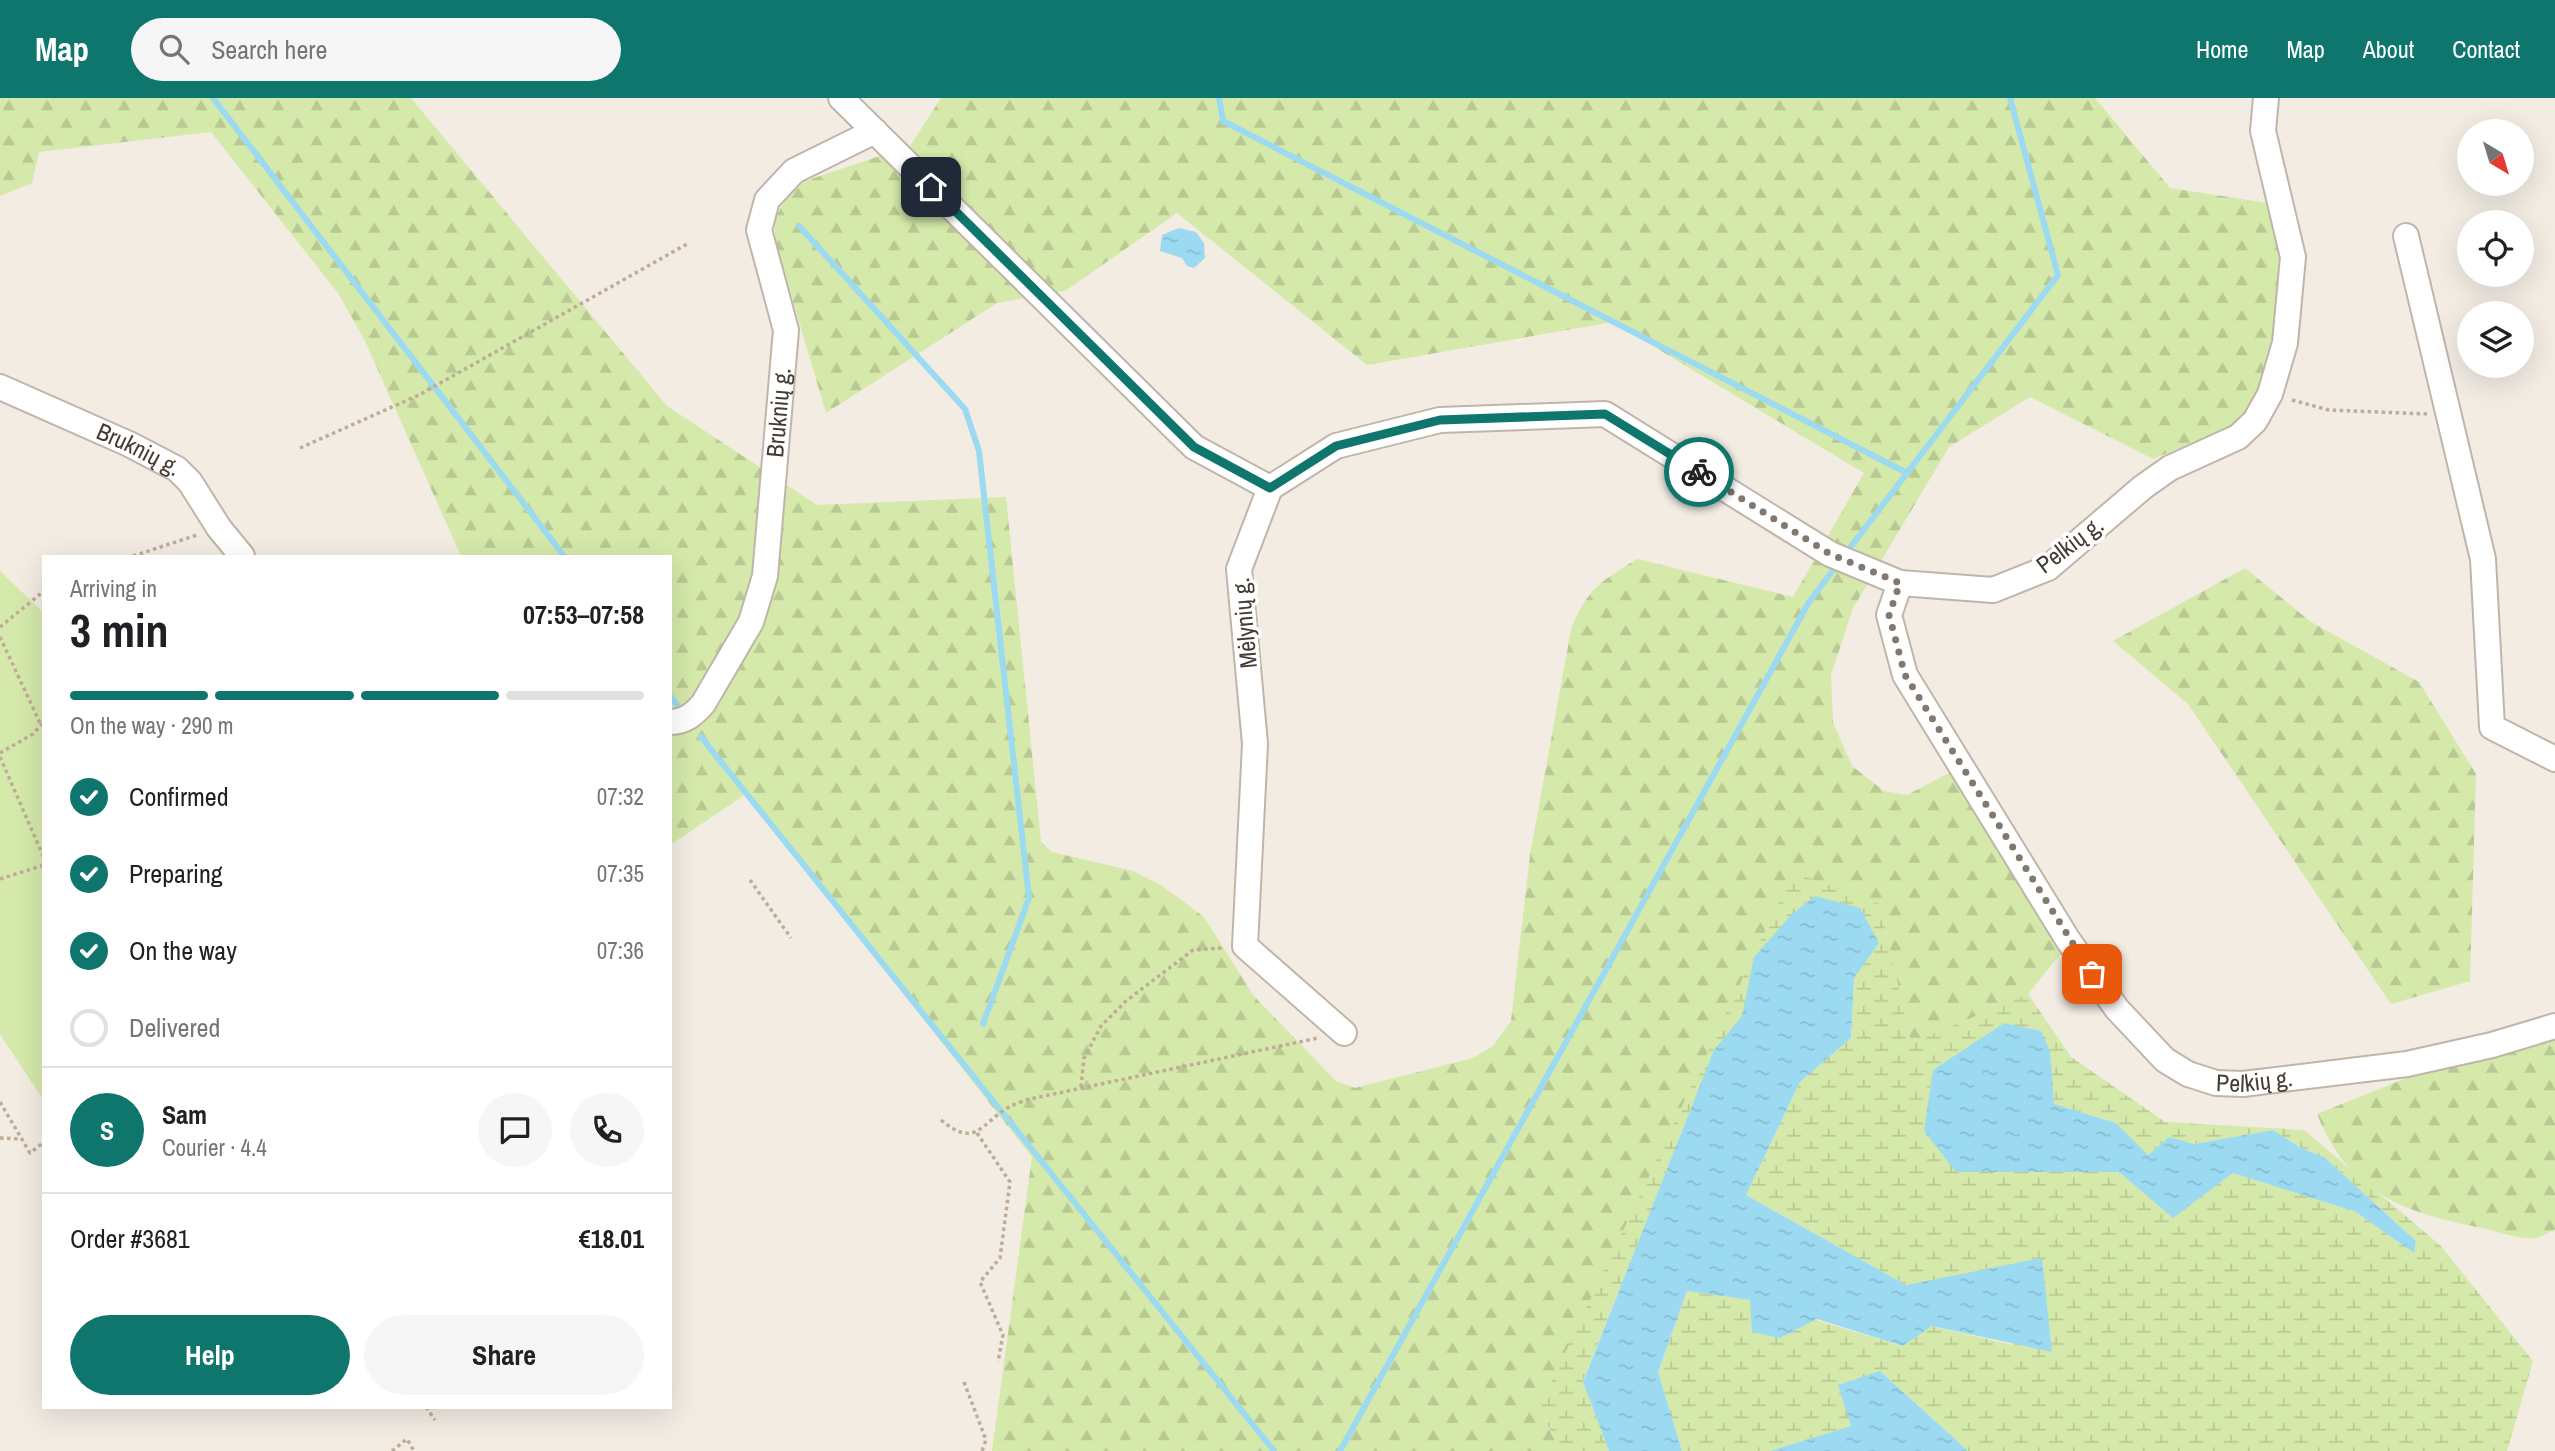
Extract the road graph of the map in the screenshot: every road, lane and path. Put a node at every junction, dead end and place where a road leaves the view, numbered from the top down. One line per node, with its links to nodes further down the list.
1 (841, 98): 3 (street)
2 (2266, 98): 7 (street, Pelkių g.)
3 (875, 131): 10 (street); 18 (street, Bruknių g.)
4 (2406, 236): 8 (street)
5 (687, 244): 9 (path)
6 (0, 387): 11 (street, Bruknių g.)
7 (2270, 394): 8 (path); 14 (street, Pelkių g.)
8 (2450, 414): 21 (street)
9 (300, 448)
10 (1270, 488): 14 (street); 27 (street, Mėlynių g.)
11 (219, 528): 12 (path); 13 (street, Bruknių g.)
12 (136, 555)
13 (241, 555)
14 (1900, 583): 28 (street, Pelkių g.)
15 (42, 593): 16 (path)
16 (0, 627)
17 (0, 637): 19 (path)
18 (672, 721)
19 (42, 724): 20 (path)
20 (0, 755): 22 (path)
21 (2555, 759)
22 (42, 853)
23 (42, 867): 24 (path)
24 (0, 879)
25 (750, 880): 26 (path)
26 (791, 938)
27 (1245, 946): 29 (street); 30 (path)
28 (2555, 1026)
29 (1344, 1033): 30 (path)
30 (1081, 1087): 33 (path)
31 (0, 1102): 35 (path)
32 (941, 1120): 33 (path)
33 (977, 1133): 37 (path)
34 (0, 1138): 35 (path)
35 (21, 1139): 36 (path)
36 (42, 1144)
37 (998, 1362)
38 (964, 1382): 43 (path)
39 (427, 1409): 40 (path)
40 (435, 1420)
41 (392, 1451): 42 (path)
42 (414, 1451)
43 (982, 1451)

